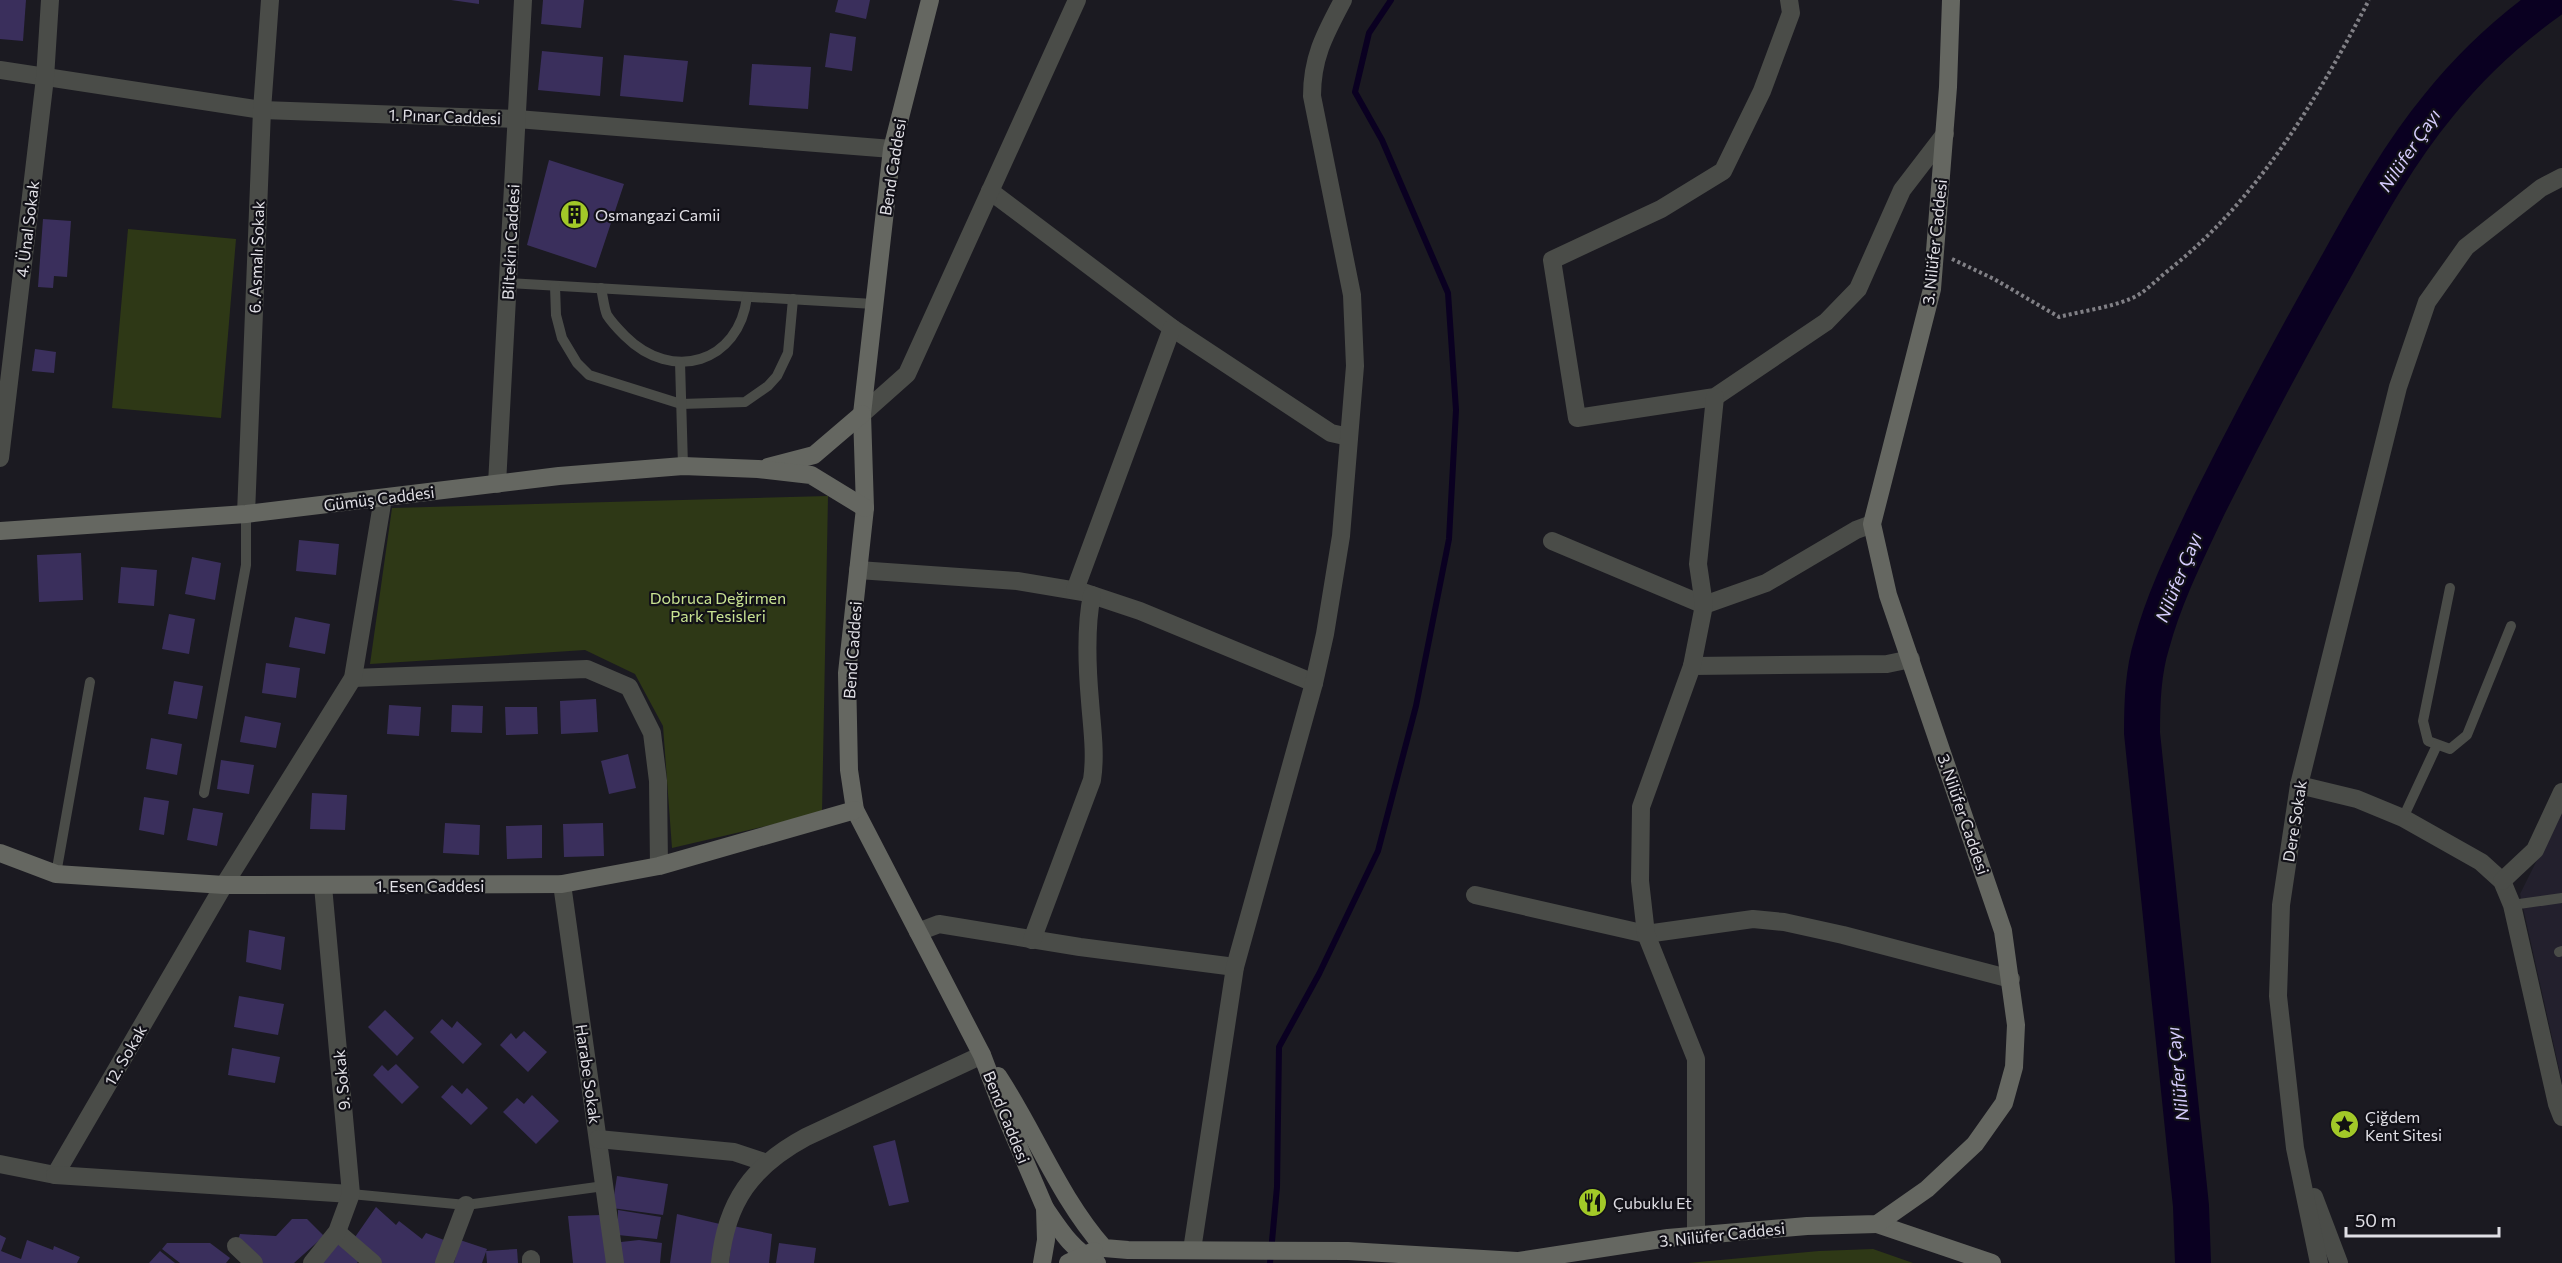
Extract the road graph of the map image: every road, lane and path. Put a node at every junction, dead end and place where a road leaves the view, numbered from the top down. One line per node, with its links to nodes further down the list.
1 (50, 0): 11 (street, 4. Ünal Sokak)
2 (270, 0): 12 (street, 6. Asmalı Sokak)
3 (523, 0): 13 (street, Biltekin Caddesi)
4 (930, 0): 15 (street, Bend Caddesi)
5 (1077, 0): 17 (street)
6 (1343, 0): 30 (street)
7 (1789, 0): 27 (street)
8 (1951, 0): 14 (street, 3. Nilüfer Caddesi)
9 (2369, 0): 18 (path)
10 (0, 69): 11 (street, 1. Pınar Caddesi)
11 (45, 78): 12 (street, 1. Pınar Caddesi); 31 (street, 4. Ünal Sokak)
12 (262, 110): 13 (street, 1. Pınar Caddesi); 37 (street, 6. Asmalı Sokak)
13 (517, 119): 15 (street, 1. Pınar Caddesi); 19 (street, Biltekin Caddesi)
14 (1945, 134): 18 (street, 3. Nilüfer Caddesi); 27 (street)
15 (892, 149): 24 (street, Bend Caddesi)
16 (2562, 177): 52 (street, Dere Sokak)
17 (990, 191): 25 (street); 29 (street)
18 (1935, 251): 38 (street, 3. Nilüfer Caddesi)
19 (507, 283): 20 (lane); 34 (street, Biltekin Caddesi)
20 (555, 286): 21 (lane); 28 (lane)
21 (601, 288): 22 (lane); 26 (lane)
22 (747, 297): 23 (lane); 26 (lane)
23 (793, 299): 24 (lane); 28 (lane)
24 (874, 304): 29 (street, Bend Caddesi)
25 (1172, 328): 30 (street); 43 (street)
26 (680, 362): 28 (lane)
27 (1715, 397): 44 (street)
28 (681, 404): 32 (lane)
29 (862, 414): 33 (street); 36 (street, Bend Caddesi)
30 (1349, 437): 50 (street)
31 (0, 458)
32 (683, 466): 33 (street, Gümüş Caddesi); 34 (street, Gümüş Caddesi)
33 (758, 469): 36 (street)
34 (497, 484): 35 (street, Gümüş Caddesi)
35 (383, 498): 37 (street, Gümüş Caddesi); 48 (street)
36 (865, 508): 41 (street, Bend Caddesi)
37 (246, 514): 39 (street, Gümüş Caddesi); 54 (lane)
38 (1872, 524): 44 (street); 46 (street, 3. Nilüfer Caddesi)
39 (0, 531)
40 (1552, 541): 44 (street)
41 (858, 570): 43 (street); 55 (street, Bend Caddesi)
42 (2450, 588): 51 (lane)
43 (1083, 592): 50 (street); 69 (street)
44 (1704, 606): 47 (street)
45 (2511, 626): 51 (lane)
46 (1911, 659): 47 (street); 71 (street, 3. Nilüfer Caddesi)
47 (1692, 666): 68 (street)
48 (353, 678): 58 (street); 62 (street, 12. Sokak)
49 (90, 682): 59 (lane)
50 (1314, 683): 70 (street)
51 (2437, 745): 56 (lane)
52 (2299, 785): 56 (street); 75 (street, Dere Sokak)
53 (2562, 792): 60 (street)
54 (204, 793)
55 (855, 810): 58 (street, 1. Esen Caddesi); 67 (street, Bend Caddesi)
56 (2403, 818): 60 (street)
57 (0, 853): 59 (street, 1. Esen Caddesi)
58 (659, 866): 61 (street, 1. Esen Caddesi)
59 (56, 874): 62 (street, 1. Esen Caddesi)
60 (2502, 881): 66 (street)
61 (562, 884): 63 (street, 1. Esen Caddesi); 74 (street, Harabe Sokak)
62 (224, 885): 63 (street, 1. Esen Caddesi); 78 (street, 12. Sokak)
63 (323, 886): 80 (street, 9. Sokak)
64 (1475, 895): 68 (street)
65 (2562, 898): 66 (lane)
66 (2512, 905): 73 (street)
67 (918, 932): 69 (street); 72 (street, Bend Caddesi)
68 (1646, 934): 71 (street); 85 (street)
69 (1032, 940): 70 (street)
70 (1235, 968): 87 (street)
71 (2011, 979): 83 (street, 3. Nilüfer Caddesi)
72 (982, 1055): 76 (street); 82 (street, Bend Caddesi); 88 (street)
73 (2562, 1117)
74 (598, 1139): 76 (street); 79 (street, Harabe Sokak)
75 (2295, 1149): 98 (street, Dere Sokak); 99 (street)
76 (767, 1163): 95 (street)
77 (0, 1164): 78 (street)
78 (56, 1176): 80 (street)
79 (604, 1186): 81 (lane); 94 (street, Harabe Sokak)
80 (351, 1194): 81 (lane); 84 (street, 9. Sokak)
81 (466, 1205): 93 (street)
82 (1045, 1208): 88 (street); 96 (street, Bend Caddesi)
83 (1877, 1224): 85 (street, 3. Nilüfer Caddesi); 97 (street)
84 (336, 1232): 91 (street, 9. Sokak); 92 (street)
85 (1695, 1236): 89 (street, 3. Nilüfer Caddesi)
86 (236, 1246): 90 (street)
87 (1192, 1250): 88 (street, 3. Nilüfer Caddesi); 89 (street, 3. Nilüfer Caddesi)
88 (1089, 1258)
89 (1512, 1262)
90 (254, 1263)
91 (312, 1263)
92 (373, 1263)
93 (444, 1263)
94 (615, 1263)
95 (720, 1263)
96 (1042, 1263)
97 (1992, 1263)
98 (2319, 1263)
99 (2338, 1263)

